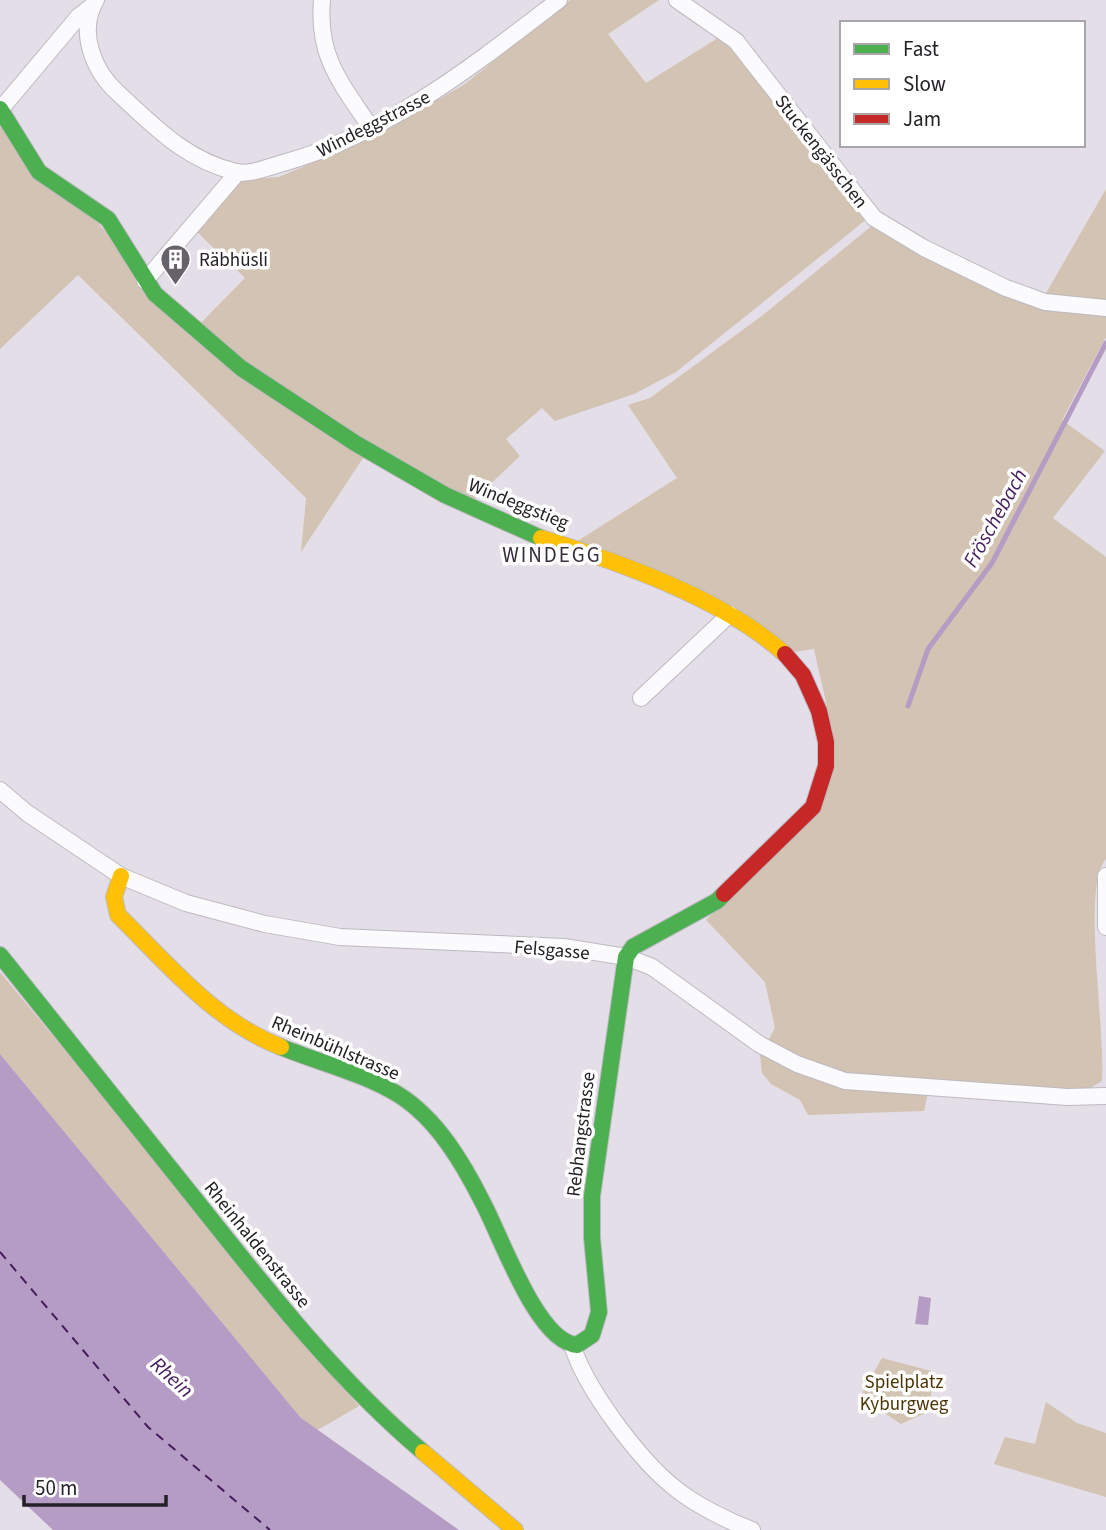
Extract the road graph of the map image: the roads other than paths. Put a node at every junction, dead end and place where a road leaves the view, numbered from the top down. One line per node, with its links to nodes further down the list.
1 (322, 0): 6 (street)
2 (559, 0): 6 (street, Windeggstrasse)
3 (677, 0): 9 (street, Stuckengässchen)
4 (94, 3): 5 (street, Windeggstieg); 7 (street, Windeggstrasse)
5 (0, 110): 8 (street, Windeggstieg)
6 (371, 128): 7 (street, Windeggstrasse)
7 (238, 172): 8 (street)
8 (145, 281): 10 (street, Windeggstieg)
9 (1106, 307)
10 (730, 614): 11 (street); 17 (street, Windeggstieg)
11 (641, 698)
12 (0, 790): 13 (street, Felsgasse)
13 (121, 876): 17 (street, Felsgasse); 19 (street, Rheinbühlstrasse)
14 (1106, 876): 15 (street)
15 (1106, 927)
16 (0, 955): 20 (street, Rheinhaldenstrasse)
17 (626, 957): 18 (street, Felsgasse); 19 (street, Rebhangstrasse)
18 (1106, 1096)
19 (572, 1345): 21 (street, Rheinbühlstrasse)
20 (515, 1530)
21 (752, 1530)

